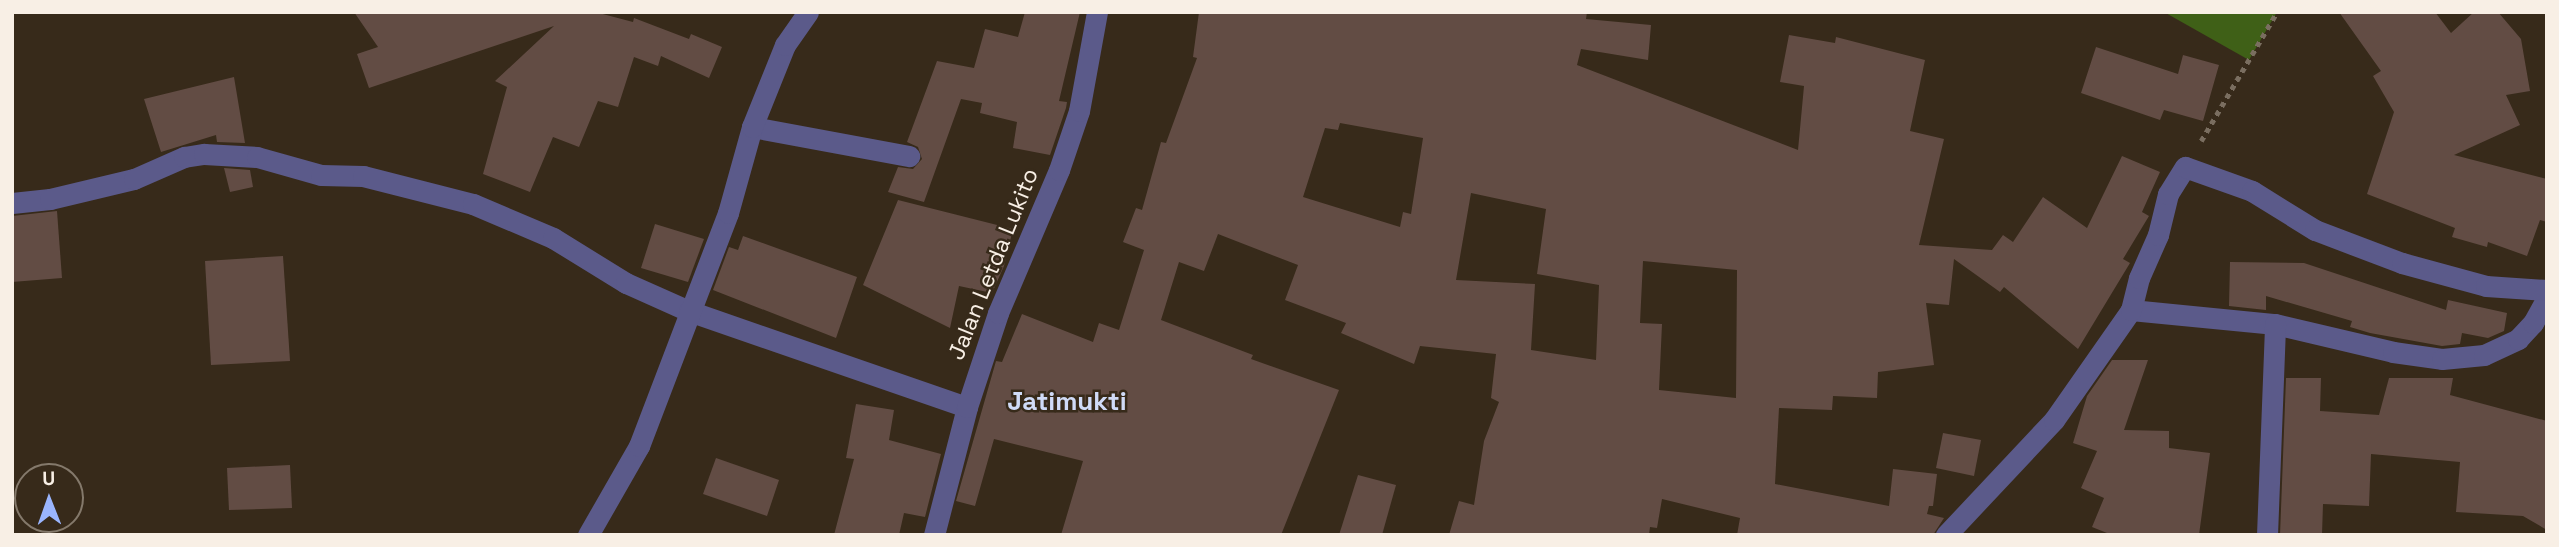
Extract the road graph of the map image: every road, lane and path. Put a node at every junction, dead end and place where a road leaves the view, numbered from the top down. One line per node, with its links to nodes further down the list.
1 (808, 12): 4 (street)
2 (1097, 12): 13 (street, Jalan Letda Lukito)
3 (2277, 12): 6 (path)
4 (751, 127): 5 (street); 10 (street)
5 (909, 156)
6 (2185, 167): 8 (street); 11 (street)
7 (12, 203): 10 (street)
8 (2547, 290)
9 (2547, 298): 12 (street)
10 (689, 310): 13 (street); 14 (street)
11 (2131, 310): 12 (street); 16 (street)
12 (2275, 324): 17 (street)
13 (967, 407): 15 (street, Jalan Letda Lukito)
14 (588, 535)
15 (934, 535)
16 (1946, 535)
17 (2267, 535)

